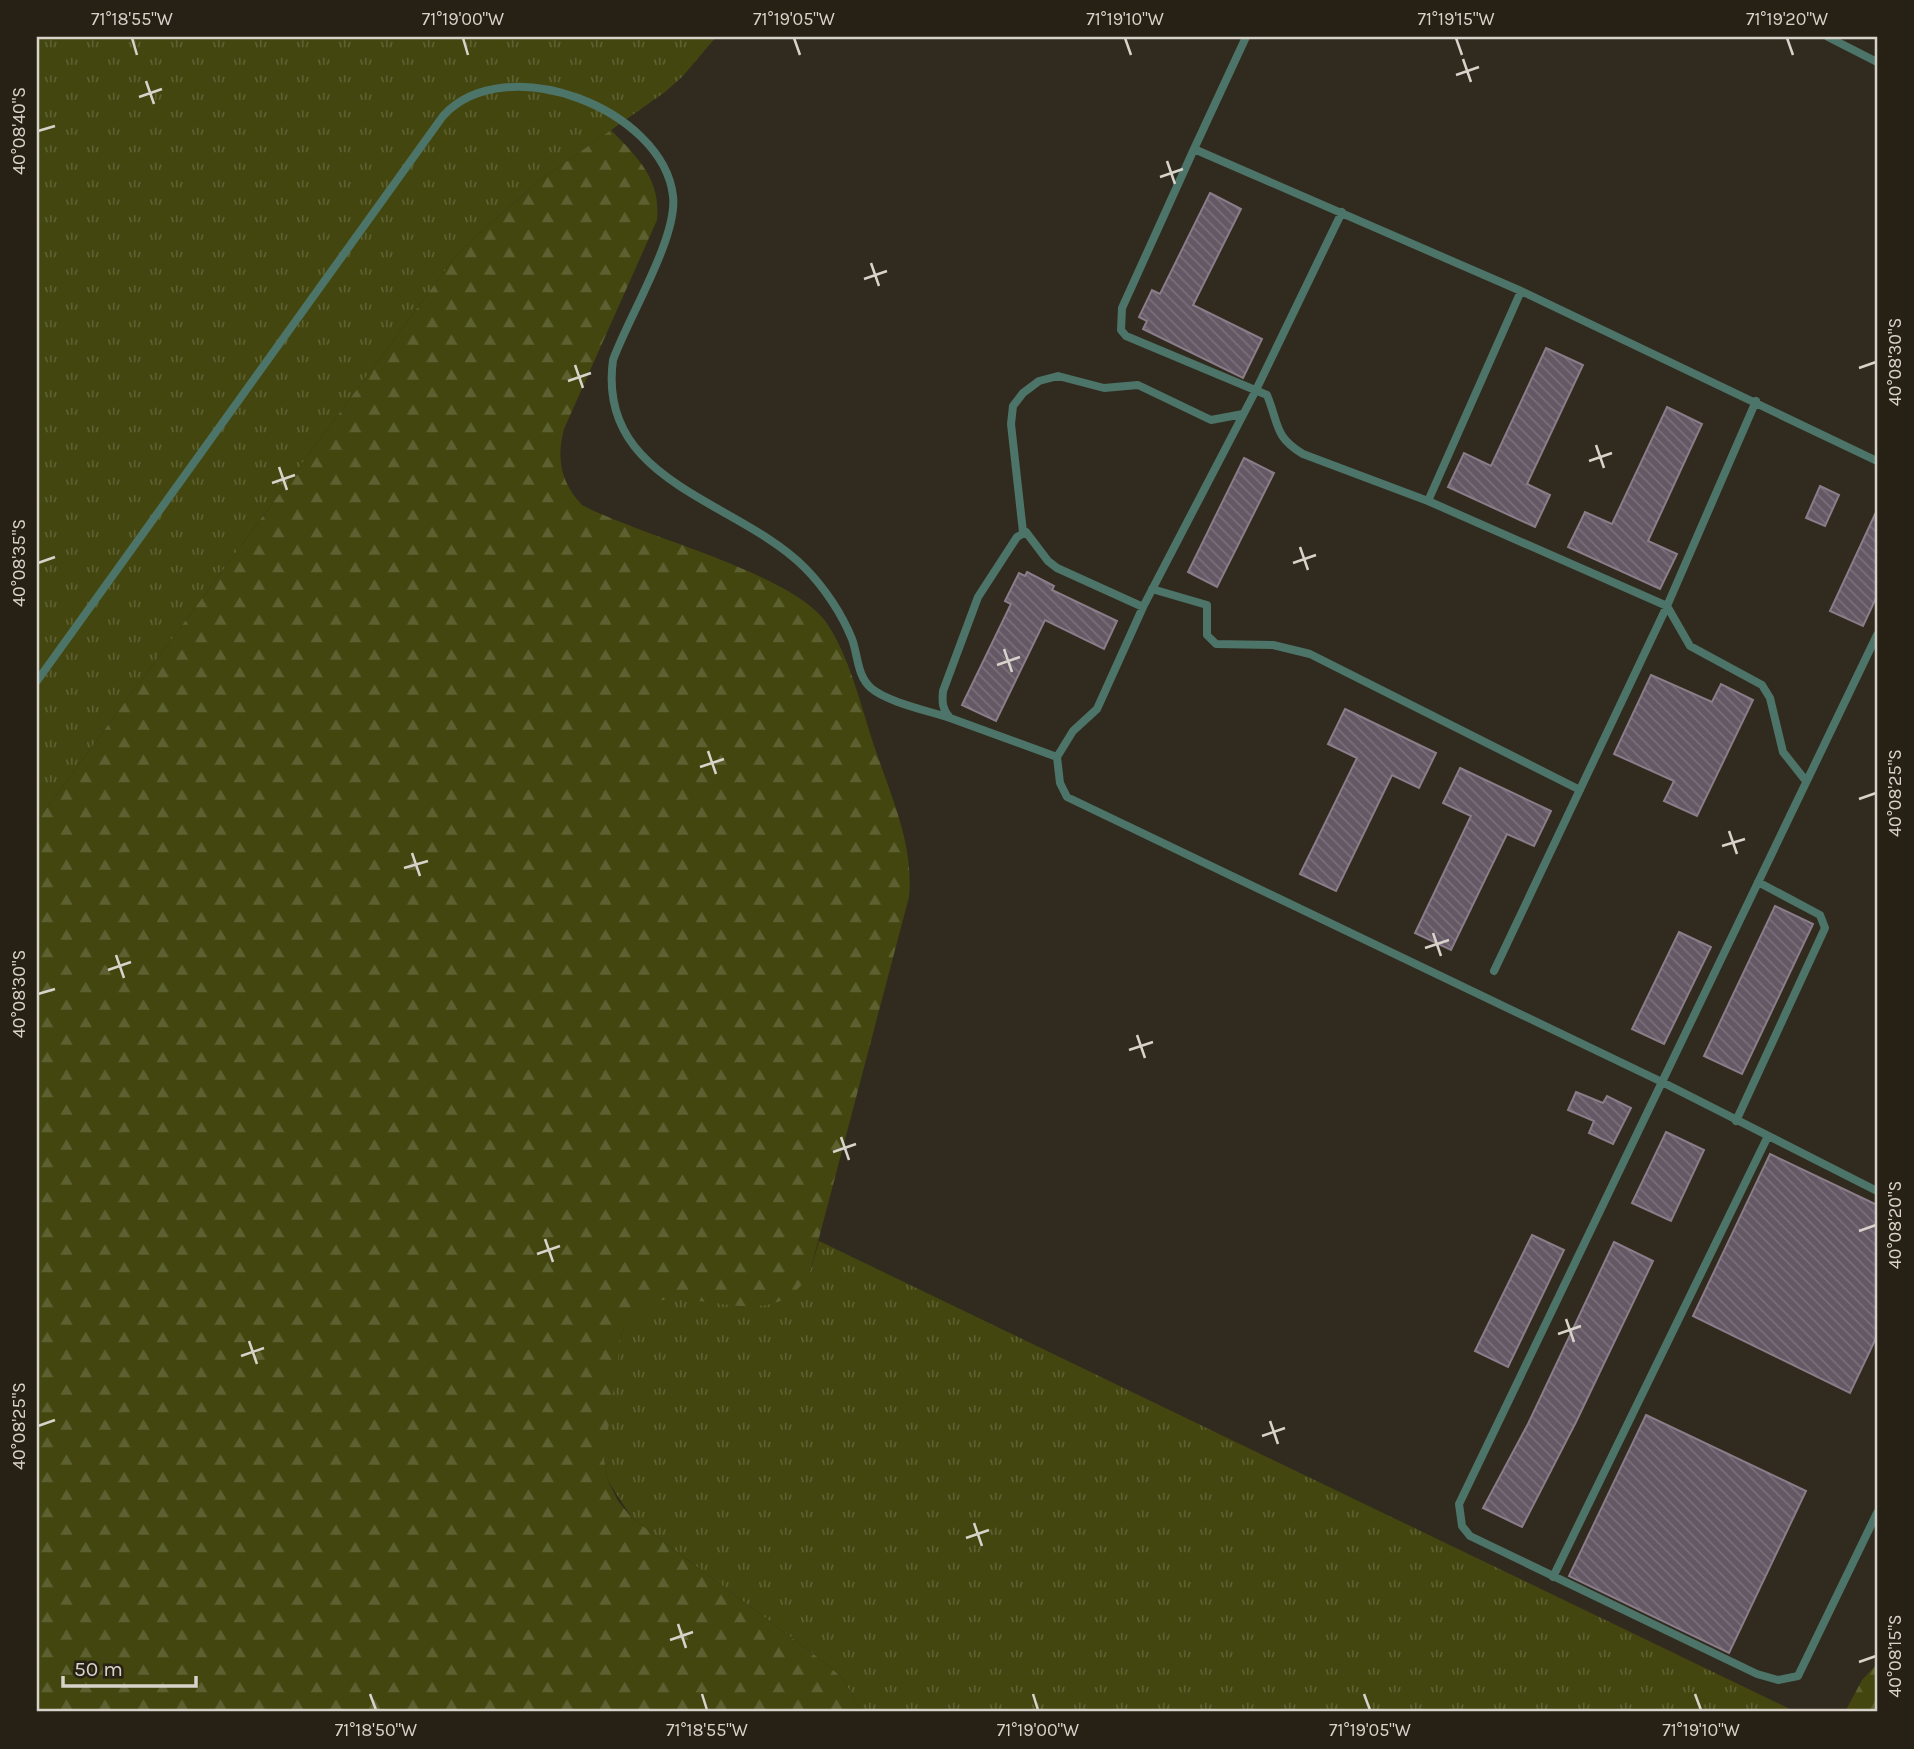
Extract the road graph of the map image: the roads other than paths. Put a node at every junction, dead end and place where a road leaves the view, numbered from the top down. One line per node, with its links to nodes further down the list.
1 (1246, 37): 4 (lane)
2 (1828, 37): 3 (lane)
3 (1877, 62)
4 (1194, 149): 5 (lane); 7 (lane)
5 (1342, 212): 6 (lane); 7 (lane)
6 (1521, 291): 8 (lane); 11 (lane)
7 (1256, 390): 9 (lane); 11 (lane)
8 (1756, 401): 10 (lane); 14 (lane)
9 (1244, 414): 12 (lane); 13 (lane)
10 (1877, 461)
11 (1429, 501): 14 (lane)
12 (1023, 532): 15 (lane); 18 (lane)
13 (1152, 589): 15 (lane); 21 (lane)
14 (1667, 606): 20 (lane); 21 (lane)
15 (1143, 607): 19 (lane)
16 (1877, 635): 20 (lane)
17 (37, 681): 18 (lane)
18 (950, 718): 19 (lane)
19 (1057, 757): 24 (lane)
20 (1806, 781): 22 (lane)
21 (1580, 790): 23 (lane)
22 (1758, 882): 24 (lane); 25 (lane)
23 (1494, 971)
24 (1664, 1083): 25 (lane); 29 (lane)
25 (1736, 1121): 26 (lane)
26 (1768, 1136): 27 (lane); 29 (lane)
27 (1877, 1191)
28 (1877, 1513): 29 (lane)
29 (1553, 1577)

